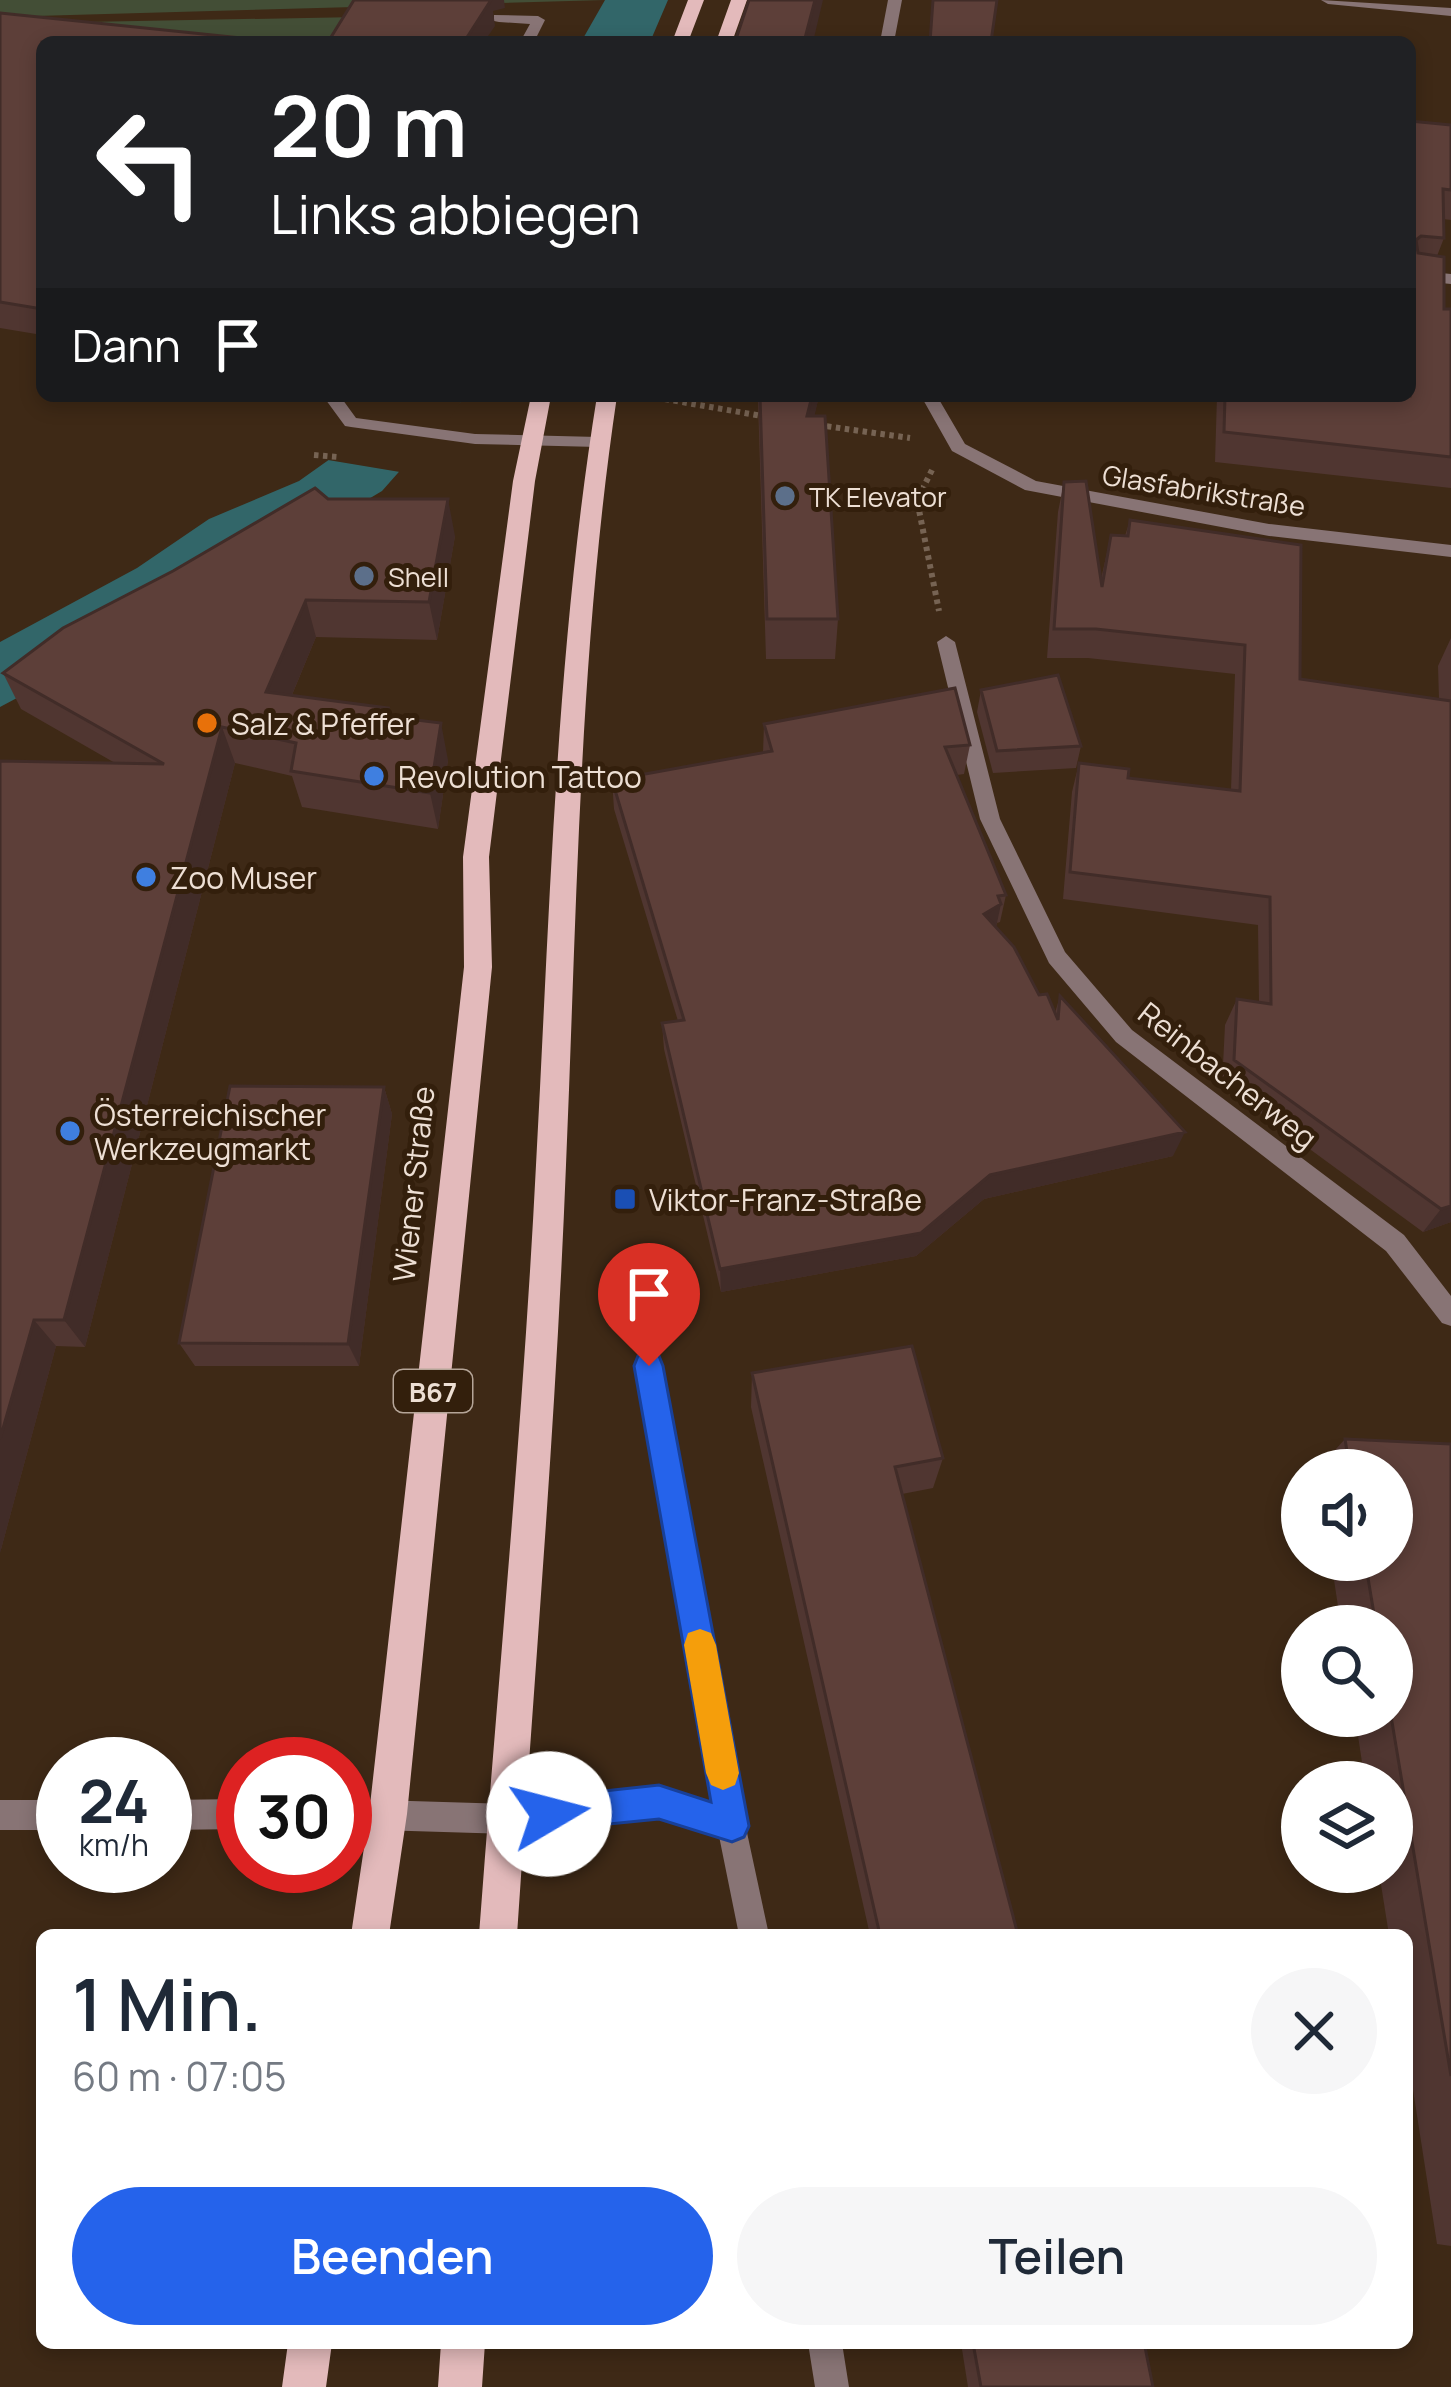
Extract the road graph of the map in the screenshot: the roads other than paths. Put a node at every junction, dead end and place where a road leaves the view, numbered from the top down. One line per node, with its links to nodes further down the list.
1 (696, 0): 8 (main road)
2 (740, 0): 9 (main road)
3 (895, 0): 10 (street)
4 (1328, 0): 5 (street)
5 (1451, 12)
6 (499, 18): 7 (street)
7 (530, 36)
8 (682, 36)
9 (726, 36)
10 (888, 36)
11 (1416, 276): 12 (street)
12 (1451, 279)
13 (336, 402): 17 (street)
14 (540, 402): 17 (main road, Wiener Straße / B67)
15 (607, 402): 18 (main road)
16 (932, 402): 19 (street, Glasfabrikstraße)
17 (535, 442): 18 (street); 24 (main road, Wiener Straße / B67)
18 (598, 442): 27 (main road)
19 (1451, 551)
20 (946, 642): 21 (street, Reinbacherweg)
21 (1451, 1315)
22 (649, 1366): 28 (street)
23 (372, 1814): 24 (street)
24 (388, 1814): 27 (street); 29 (main road, Wiener Straße / B67)
25 (0, 1815): 26 (street)
26 (36, 1815)
27 (509, 1819): 28 (street); 30 (main road)
28 (732, 1826): 31 (street)
29 (371, 1929)
30 (499, 1929)
31 (753, 1929)
32 (309, 2349): 35 (main road)
33 (463, 2349): 36 (main road)
34 (826, 2349): 37 (street)
35 (304, 2387)
36 (460, 2387)
37 (832, 2387)

